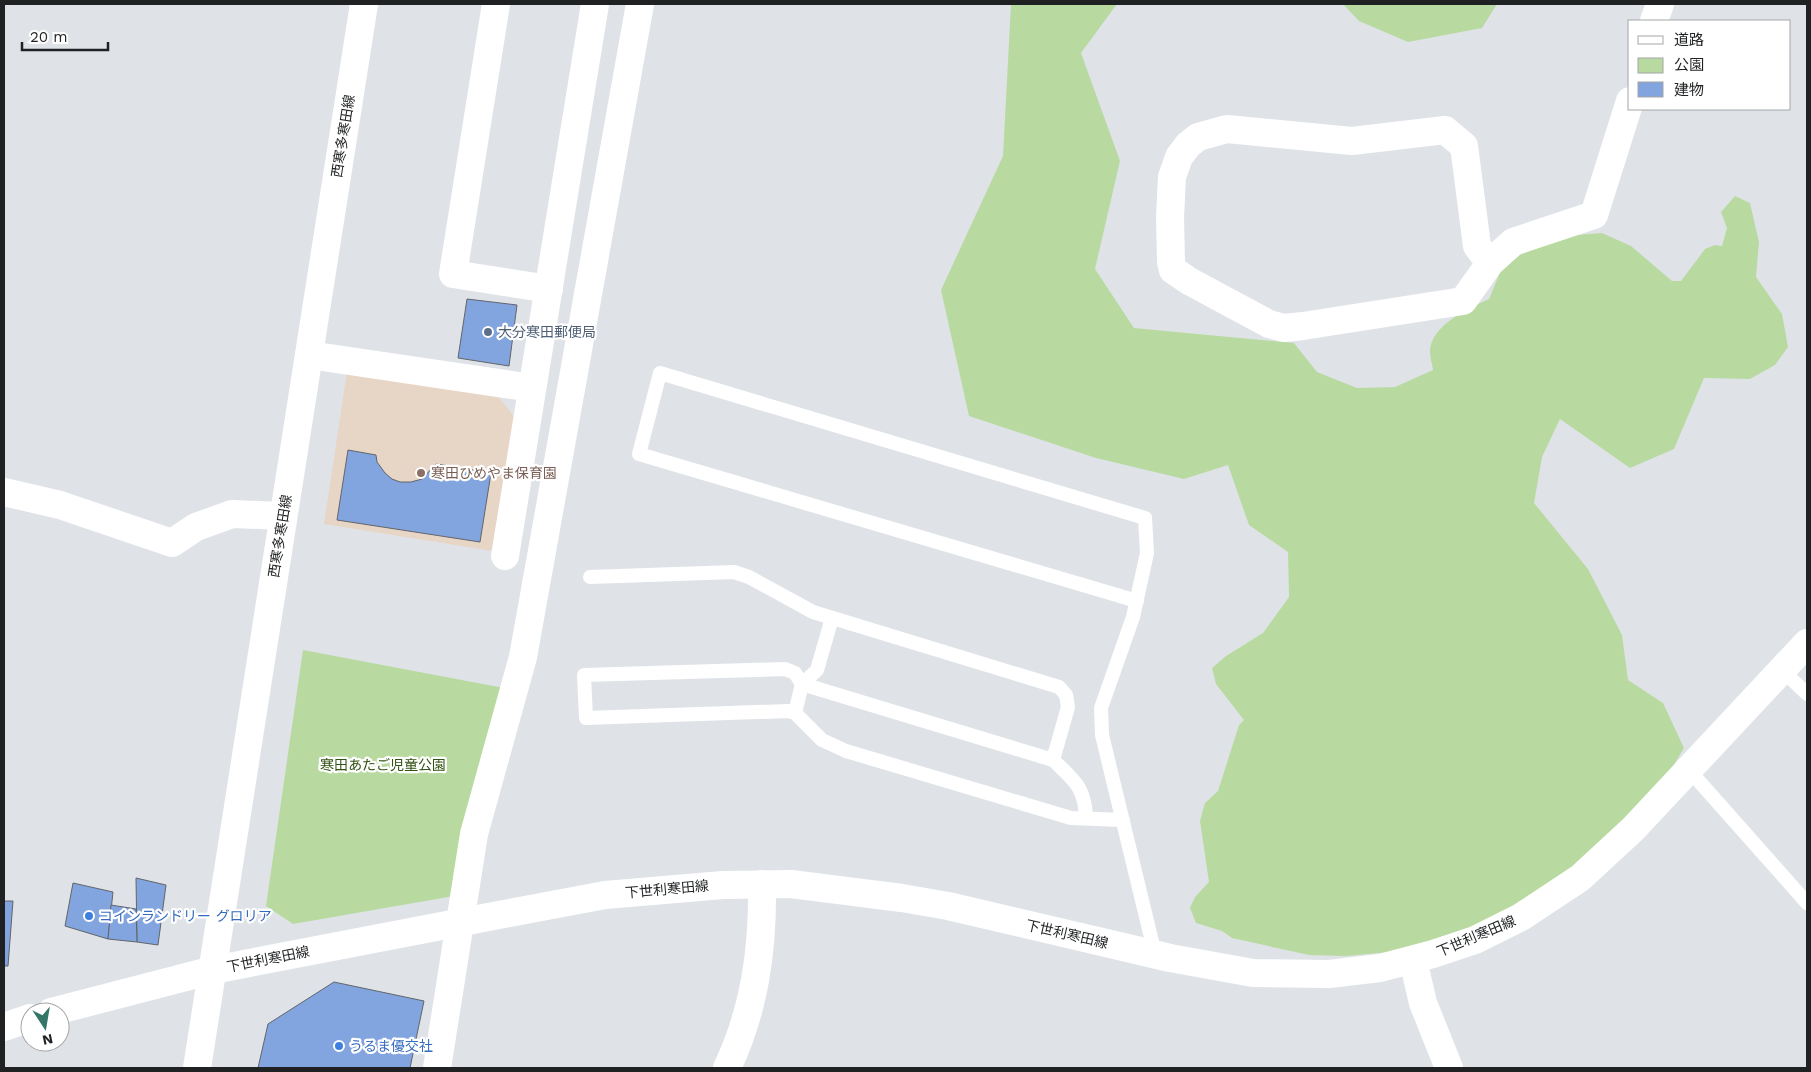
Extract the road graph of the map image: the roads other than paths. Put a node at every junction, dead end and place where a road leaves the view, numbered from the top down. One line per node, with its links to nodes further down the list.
1 (364, 4): 10 (street, 西寒多寒田線)
2 (496, 4): 9 (street)
3 (595, 4): 9 (street)
4 (640, 4): 37 (street)
5 (1660, 4): 6 (street)
6 (1654, 20)
7 (1628, 107): 8 (street)
8 (1490, 263): 8 (street)
9 (548, 289): 11 (street)
10 (309, 355): 11 (street); 13 (street, 西寒多寒田線)
11 (532, 388): 14 (street)
12 (4, 492): 13 (street)
13 (283, 516): 31 (street, 西寒多寒田線)
14 (505, 556)
15 (590, 577): 17 (lane)
16 (1137, 601): 16 (lane); 26 (lane)
17 (832, 618): 20 (lane); 23 (lane)
18 (1807, 643): 19 (street, 下世利寒田線)
19 (1782, 670): 21 (lane); 24 (street, 下世利寒田線)
20 (802, 684): 22 (lane); 22 (lane); 23 (lane)
21 (1807, 694)
22 (795, 713): 25 (lane)
23 (1053, 760): 25 (lane)
24 (1689, 770): 28 (lane); 30 (street, 下世利寒田線)
25 (1086, 818): 26 (lane)
26 (1123, 820): 29 (lane)
27 (762, 884): 29 (street, 下世利寒田線); 31 (street, 下世利寒田線); 38 (street)
28 (1807, 903)
29 (1156, 954): 30 (street, 下世利寒田線)
30 (1413, 960): 32 (street)
31 (213, 970): 33 (street, 下世利寒田線); 36 (street, 西寒多寒田線)
32 (1423, 1003): 39 (street); 40 (street)
33 (70, 1007)
34 (20, 1021): 35 (street)
35 (4, 1027)
36 (198, 1068)
37 (437, 1068)
38 (727, 1068)
39 (1432, 1068)
40 (1449, 1068)

